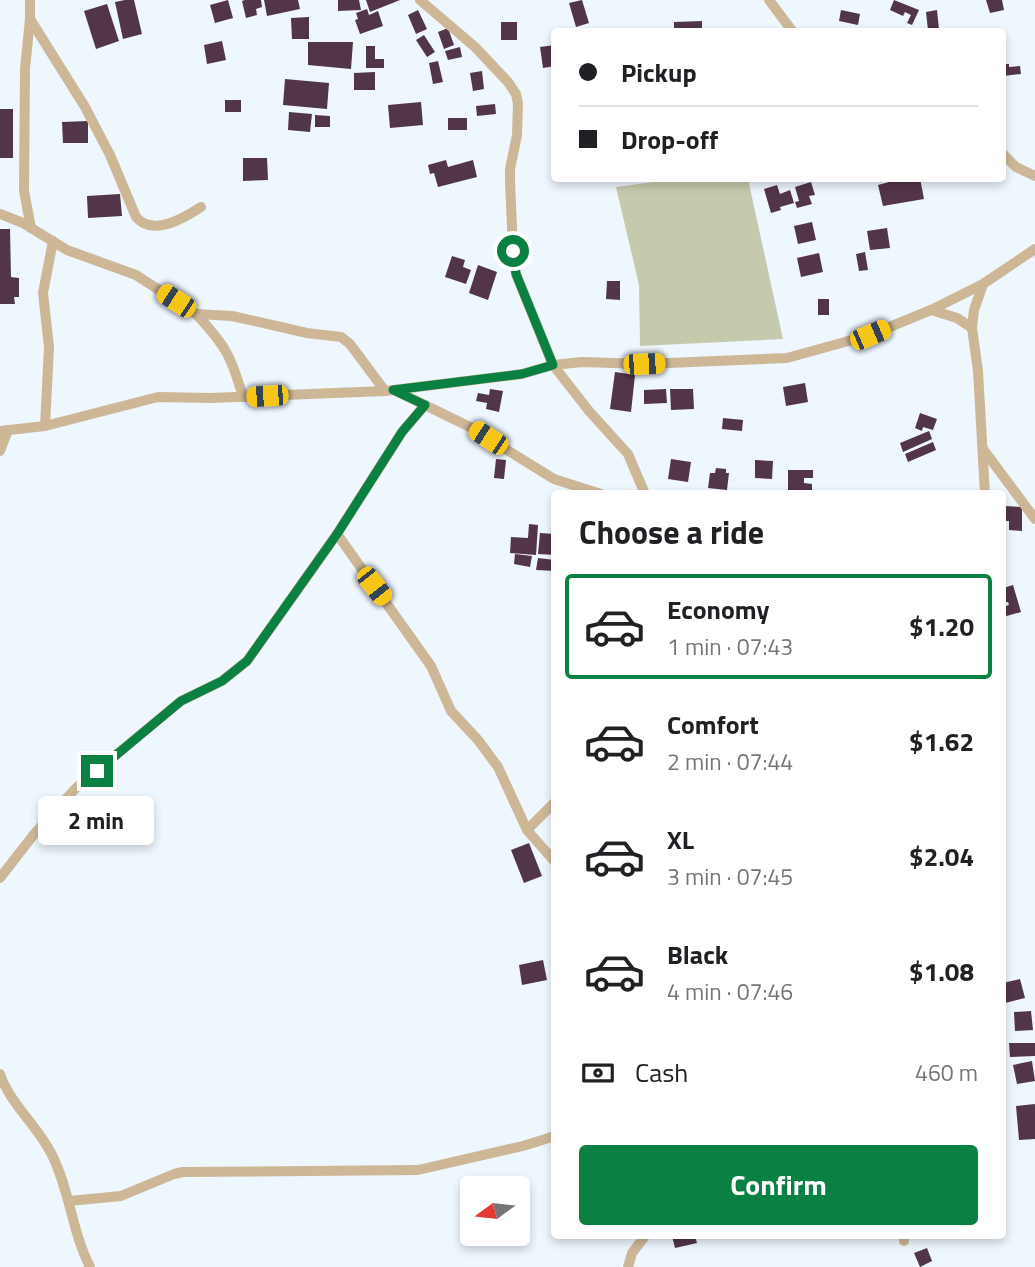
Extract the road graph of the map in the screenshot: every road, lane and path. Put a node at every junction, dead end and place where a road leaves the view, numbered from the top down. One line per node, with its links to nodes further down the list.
1 (30, 0): 4 (street)
2 (420, 0): 17 (street)
3 (769, 0): 5 (street)
4 (30, 19): 8 (street); 10 (street)
5 (790, 28)
6 (1006, 156): 7 (street)
7 (1035, 176)
8 (201, 207)
9 (0, 215): 10 (street)
10 (31, 228): 11 (street)
11 (53, 241): 15 (street); 21 (street)
12 (1035, 249): 13 (street)
13 (983, 284): 14 (street); 16 (street)
14 (931, 310): 16 (street); 17 (street)
15 (196, 314): 18 (street); 19 (street)
16 (972, 328): 23 (street)
17 (553, 365): 18 (street); 26 (street)
18 (389, 390): 19 (street); 20 (street)
19 (243, 397): 21 (street)
20 (425, 405): 25 (street); 29 (street)
21 (45, 426): 22 (street)
22 (4, 431): 24 (street)
23 (982, 447): 27 (street); 28 (street)
24 (0, 452)
25 (588, 490)
26 (643, 490)
27 (985, 490)
28 (1035, 519)
29 (337, 534): 31 (street); 33 (street)
30 (551, 806): 31 (street)
31 (527, 830): 32 (street)
32 (551, 857)
33 (0, 878)
34 (0, 1074): 36 (street)
35 (551, 1137): 36 (street)
36 (69, 1201): 38 (street)
37 (643, 1239): 39 (street)
38 (90, 1267)
39 (628, 1267)

